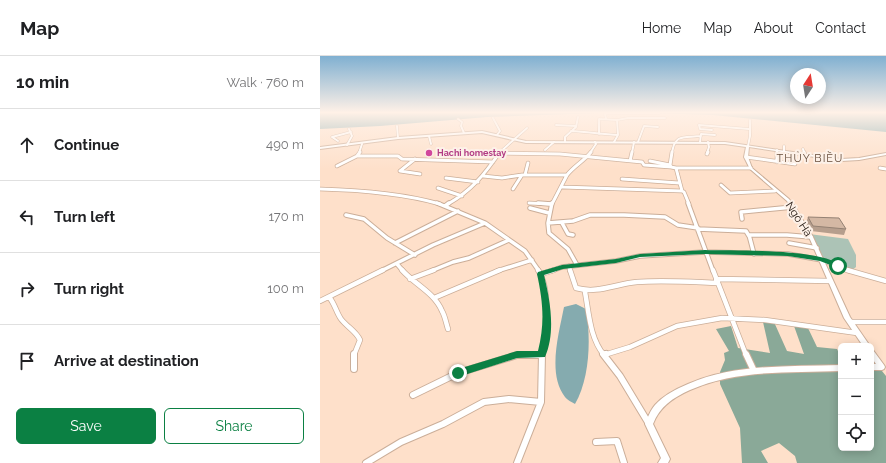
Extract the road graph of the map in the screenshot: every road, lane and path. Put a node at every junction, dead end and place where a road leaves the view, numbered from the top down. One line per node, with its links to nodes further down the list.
1 (397, 131): 18 (street)
2 (462, 131): 12 (street)
3 (499, 131): 13 (street)
4 (524, 131): 19 (street)
5 (599, 131): 11 (street)
6 (618, 131): 14 (street)
7 (642, 131): 26 (street)
8 (749, 131): 33 (street)
9 (351, 132): 20 (street); 32 (street)
10 (571, 132): 11 (street); 22 (street)
11 (599, 134): 14 (street)
12 (462, 135): 13 (street); 16 (street)
13 (497, 135): 19 (street)
14 (618, 135): 24 (street)
15 (715, 135): 17 (street)
16 (429, 136): 18 (street); 31 (street)
17 (701, 136): 27 (street); 28 (street)
18 (398, 138): 30 (street)
19 (513, 140): 21 (street); 40 (street)
20 (338, 141)
21 (554, 142): 22 (street); 37 (street)
22 (565, 142): 23 (street)
23 (595, 142): 24 (street); 43 (street)
24 (614, 142): 25 (street)
25 (634, 142): 26 (street); 48 (street)
26 (638, 142): 27 (street)
27 (674, 142): 28 (street); 56 (street)
28 (700, 142): 29 (street)
29 (708, 142): 33 (street); 41 (street)
30 (362, 144): 32 (street); 45 (street)
31 (431, 144)
32 (347, 145): 35 (street)
33 (748, 146): 38 (street); 46 (street)
34 (784, 146): 39 (street)
35 (320, 148)
36 (803, 149): 44 (street)
37 (545, 150)
38 (777, 150): 39 (street); 51 (street)
39 (784, 152): 44 (street)
40 (500, 153): 43 (street); 50 (street)
41 (707, 154)
42 (886, 154): 44 (street)
43 (588, 155): 48 (street); 64 (street)
44 (805, 155)
45 (357, 156): 47 (street); 55 (street)
46 (746, 157): 51 (street); 59 (street, Ngô Hà)
47 (415, 159): 50 (street); 62 (street)
48 (630, 161): 54 (street)
49 (650, 161): 56 (street)
50 (493, 162): 65 (street)
51 (777, 162): 53 (street)
52 (528, 163): 63 (street)
53 (795, 164)
54 (644, 165): 56 (street); 57 (street)
55 (337, 166)
56 (671, 166): 58 (street)
57 (642, 168)
58 (676, 168): 59 (street); 71 (street)
59 (751, 168): 78 (street, Ngô Hà)
60 (880, 168): 61 (street)
61 (886, 169)
62 (420, 174)
63 (523, 175): 64 (street); 65 (street); 75 (street)
64 (567, 175): 73 (street)
65 (483, 176): 69 (street)
66 (660, 177): 70 (street)
67 (446, 178): 69 (street)
68 (622, 180): 70 (street)
69 (478, 182): 79 (street)
70 (660, 182): 71 (street)
71 (679, 183): 77 (street)
72 (721, 185): 78 (street)
73 (562, 187): 77 (street); 81 (street)
74 (438, 188): 79 (street)
75 (513, 189)
76 (320, 190): 82 (street)
77 (682, 191): 92 (street)
78 (775, 191): 84 (street, Ngô Hà)
79 (462, 196): 82 (street)
80 (529, 203): 81 (street)
81 (551, 204): 86 (street)
82 (445, 206): 85 (street)
83 (530, 208): 86 (street)
84 (793, 208): 88 (street); 95 (street, Ngô Hà)
85 (458, 211): 89 (street); 97 (street)
86 (549, 213): 90 (street)
87 (346, 215): 97 (street)
88 (742, 219)
89 (485, 223): 96 (street); 101 (street)
90 (548, 223): 91 (street); 106 (street)
91 (562, 223): 92 (street); 93 (street)
92 (698, 228): 94 (street); 100 (street)
93 (573, 235)
94 (749, 236): 95 (street); 102 (street)
95 (811, 236): 99 (street, Ngô Hà)
96 (509, 240): 103 (street); 109 (street)
97 (395, 243): 101 (street)
98 (789, 243): 99 (street)
99 (816, 248): 104 (street, Ngô Hà)
100 (705, 252): 102 (street); 106 (street); 110 (street)
101 (415, 254): 105 (street)
102 (754, 254): 104 (street)
103 (532, 260): 108 (street); 115 (street)
104 (822, 260): 111 (street, Ngô Hà); 112 (street)
105 (397, 264): 109 (street); 114 (street)
106 (577, 265): 107 (street)
107 (569, 266): 108 (street); 113 (street)
108 (541, 274): 123 (street)
109 (410, 280): 115 (street)
110 (717, 281): 111 (street); 113 (street); 117 (street)
111 (830, 281): 118 (street, Ngô Hà)
112 (886, 281)
113 (585, 292): 124 (street)
114 (329, 296): 116 (street); 128 (street)
115 (434, 298): 120 (street)
116 (320, 301)
117 (732, 318): 121 (street); 124 (street); 130 (street)
118 (850, 322): 119 (street); 121 (street, Ngô Hà)
119 (886, 322)
120 (448, 329)
121 (857, 333): 122 (street, Ngô Hà)
122 (865, 343)
123 (542, 355): 131 (street); 132 (street)
124 (604, 355): 133 (street)
125 (874, 356): 129 (street)
126 (874, 367): 129 (street)
127 (838, 368): 130 (street)
128 (354, 369)
129 (884, 369)
130 (754, 370): 133 (street)
131 (413, 395)
132 (541, 402): 136 (street); 137 (street)
133 (649, 424): 135 (street)
134 (596, 442): 138 (street)
135 (665, 462)
136 (366, 463)
137 (517, 463)
138 (624, 463)

